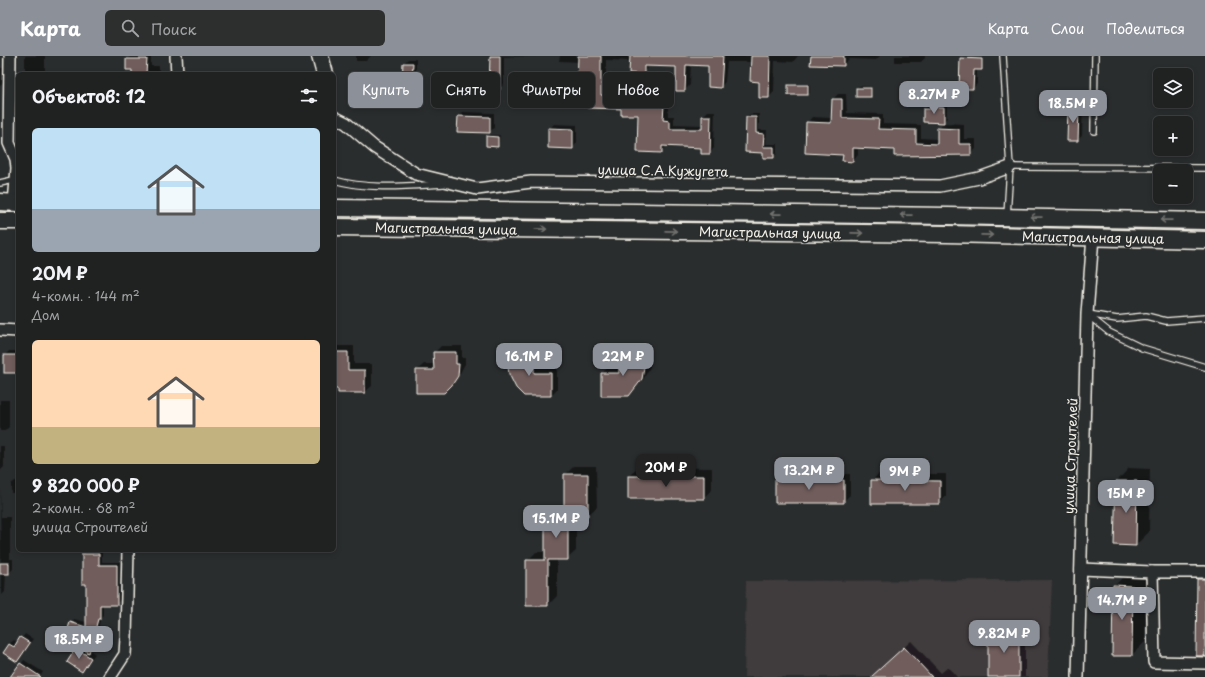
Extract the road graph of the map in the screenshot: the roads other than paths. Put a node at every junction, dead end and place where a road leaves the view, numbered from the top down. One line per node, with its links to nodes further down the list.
1 (10, 56): 10 (street)
2 (176, 56): 6 (street)
3 (320, 56): 7 (main road)
4 (1003, 56): 11 (lane)
5 (1095, 56): 9 (lane)
6 (177, 72)
7 (324, 72)
8 (336, 118): 17 (street, улица С.А.Кужугета)
9 (1094, 131)
10 (16, 159)
11 (1010, 167): 12 (lane); 17 (street, улица С.А.Кужугета); 20 (lane)
12 (1205, 168)
13 (16, 179): 15 (lane)
14 (336, 181): 17 (lane)
15 (0, 183)
16 (16, 183): 18 (street)
17 (456, 183)
18 (11, 203)
19 (336, 208): 20 (main road, Магистральная улица, one-way to 19)
20 (1007, 217): 23 (main road, Магистральная улица, one-way to 20)
21 (0, 221): 22 (main road)
22 (16, 221)
23 (1205, 221)
24 (336, 227): 25 (main road, Магистральная улица, one-way to 25)
25 (1093, 237): 26 (main road, Магистральная улица); 27 (street, улица Строителей)
26 (1205, 240)
27 (1087, 314): 28 (lane); 31 (lane); 33 (street, улица Строителей)
28 (1205, 318)
29 (0, 330): 30 (street)
30 (16, 330)
31 (1205, 367)
32 (128, 552): 37 (street)
33 (1080, 569): 34 (street); 38 (street, улица Строителей)
34 (1152, 572): 35 (street); 36 (street)
35 (1205, 572)
36 (1205, 663)
37 (110, 677)
38 (1078, 677)

